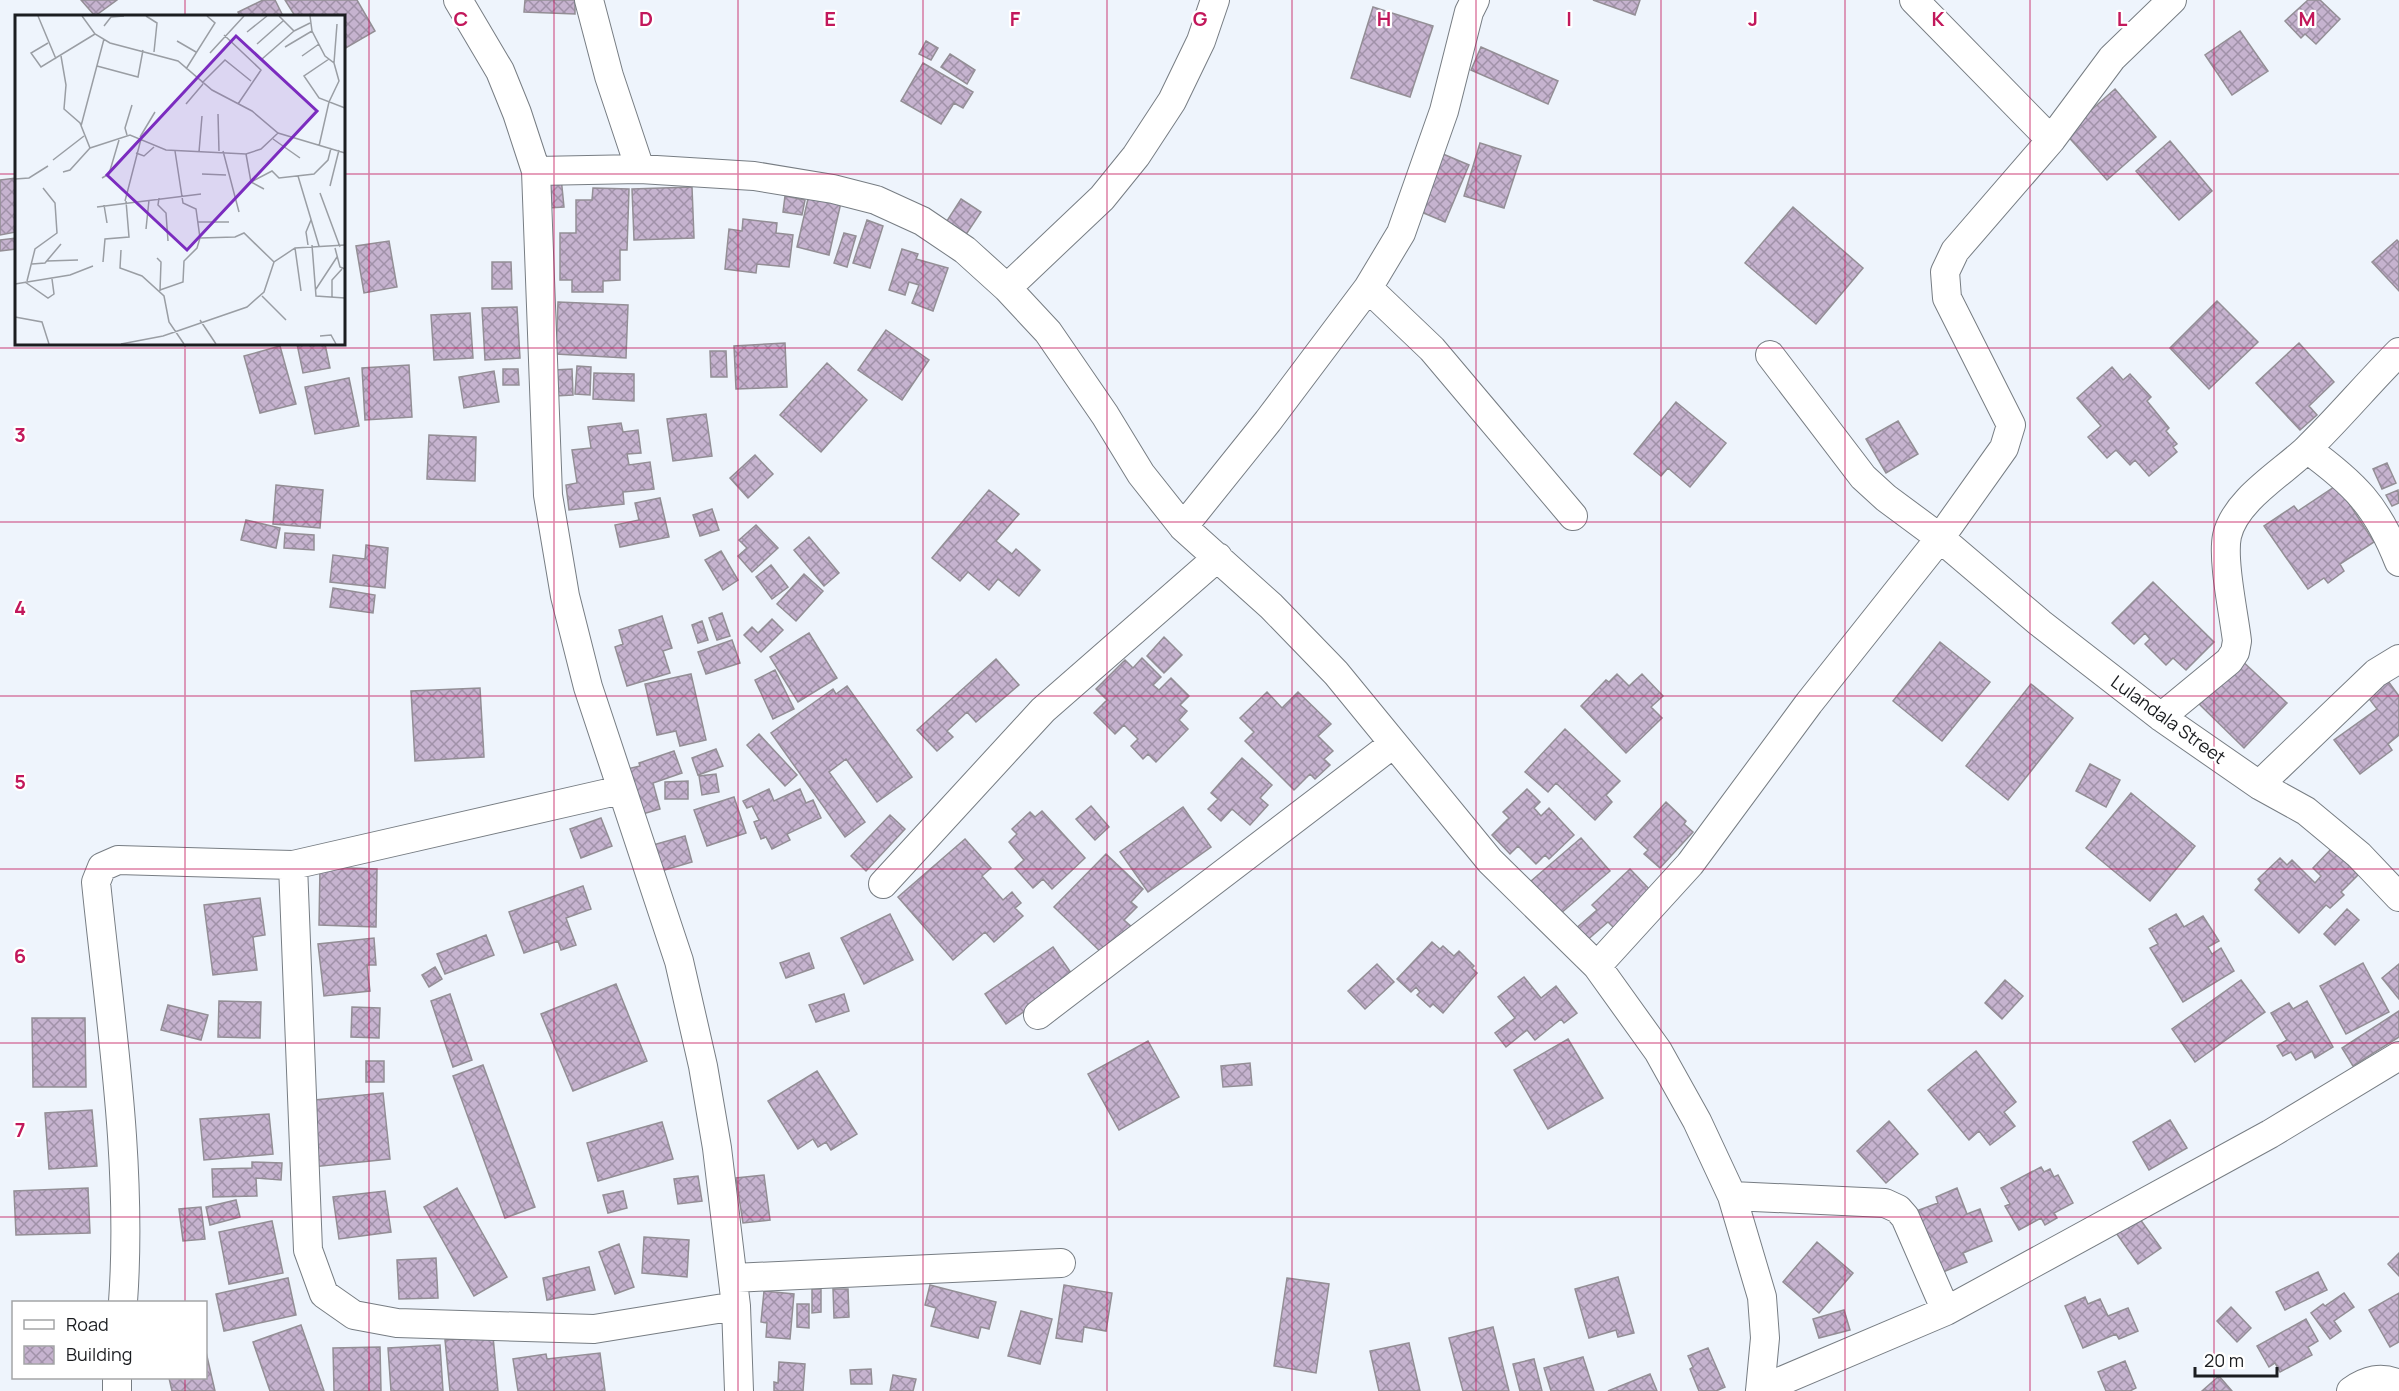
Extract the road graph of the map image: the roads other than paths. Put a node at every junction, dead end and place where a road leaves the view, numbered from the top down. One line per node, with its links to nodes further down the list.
1 (458, 0): 9 (street)
2 (589, 0): 8 (street)
3 (1215, 0): 10 (street)
4 (1475, 0): 11 (street)
5 (1914, 0): 7 (street)
6 (2172, 0): 7 (street)
7 (2051, 140): 17 (street)
8 (640, 169): 9 (street); 10 (street)
9 (536, 171): 24 (street)
10 (1007, 288): 16 (street)
11 (1368, 288): 15 (street); 16 (street)
12 (2399, 352): 14 (street)
13 (1770, 355): 17 (street, Lulandala Street)
14 (2307, 449): 19 (street); 21 (street)
15 (1573, 516)
16 (1183, 527): 18 (street)
17 (1940, 538): 21 (street, Lulandala Street); 28 (street)
18 (1218, 557): 22 (street); 26 (street)
19 (2399, 562)
20 (2399, 658): 23 (street)
21 (2162, 717): 23 (street, Lulandala Street)
22 (1393, 744): 28 (street); 29 (street)
23 (2259, 785): 27 (street, Lulandala Street)
24 (621, 790): 25 (street); 33 (street)
25 (293, 865): 34 (street); 35 (street)
26 (883, 884)
27 (2399, 897)
28 (1597, 966): 31 (street)
29 (1038, 1015)
30 (2399, 1056): 36 (street)
31 (1732, 1196): 36 (street); 38 (street)
32 (1061, 1263): 33 (street)
33 (733, 1278): 35 (street)
34 (123, 1301)
35 (736, 1306): 39 (street)
36 (1946, 1311): 38 (street)
37 (2399, 1384): 40 (street)
38 (1760, 1390)
39 (739, 1391)
40 (2351, 1391)

